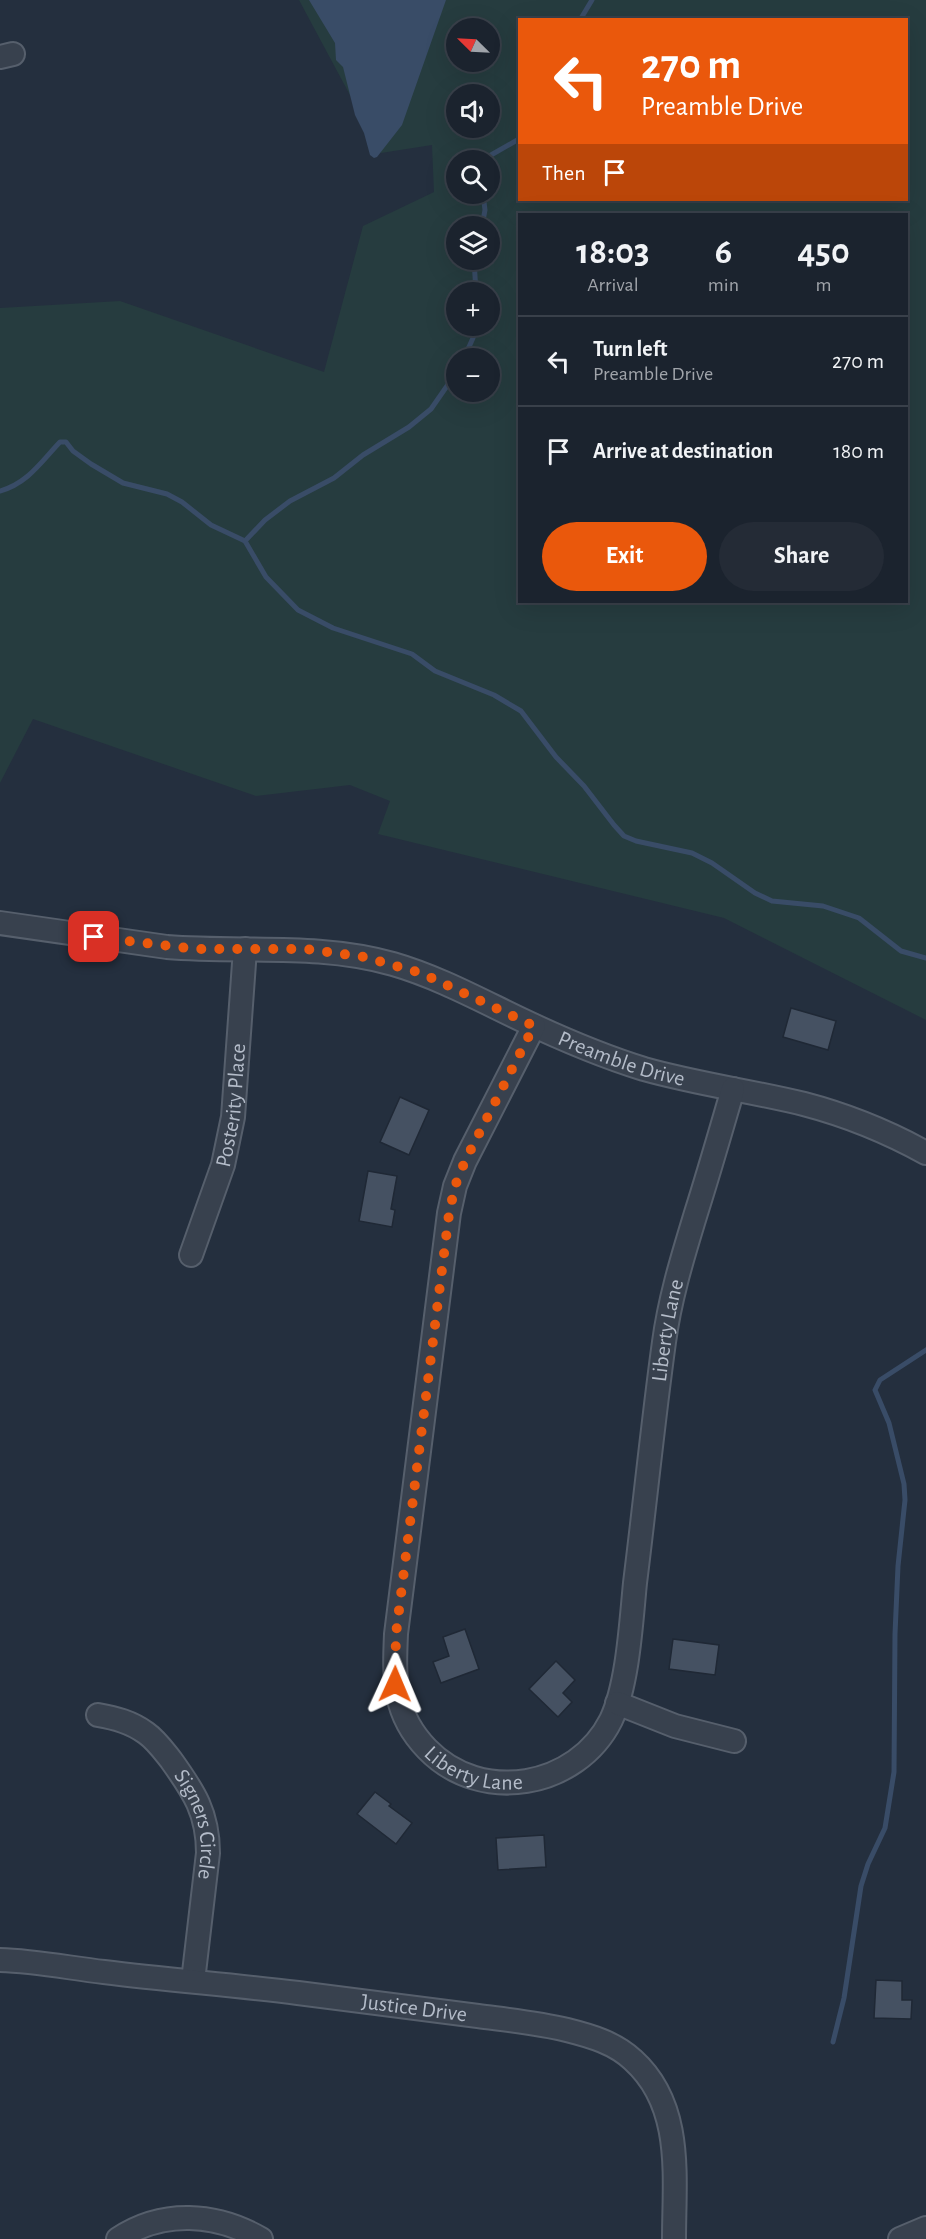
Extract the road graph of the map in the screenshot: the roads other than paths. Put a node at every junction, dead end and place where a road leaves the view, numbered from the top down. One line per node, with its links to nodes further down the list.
1 (0, 923): 2 (street, Preamble Drive)
2 (245, 949): 3 (street, Preamble Drive); 6 (street, Posterity Place)
3 (534, 1026): 4 (street, Preamble Drive); 7 (street, Liberty Lane)
4 (734, 1089): 5 (street, Preamble Drive); 7 (street, Liberty Lane)
5 (926, 1153)
6 (191, 1255)
7 (617, 1702): 9 (street)
8 (98, 1715): 11 (street, Signers Circle)
9 (734, 1741)
10 (0, 1960): 11 (street, Justice Drive)
11 (193, 1981): 15 (street, Justice Drive)
12 (926, 2228): 16 (street)
13 (118, 2239): 14 (street)
14 (261, 2239)
15 (674, 2239)
16 (900, 2239)

